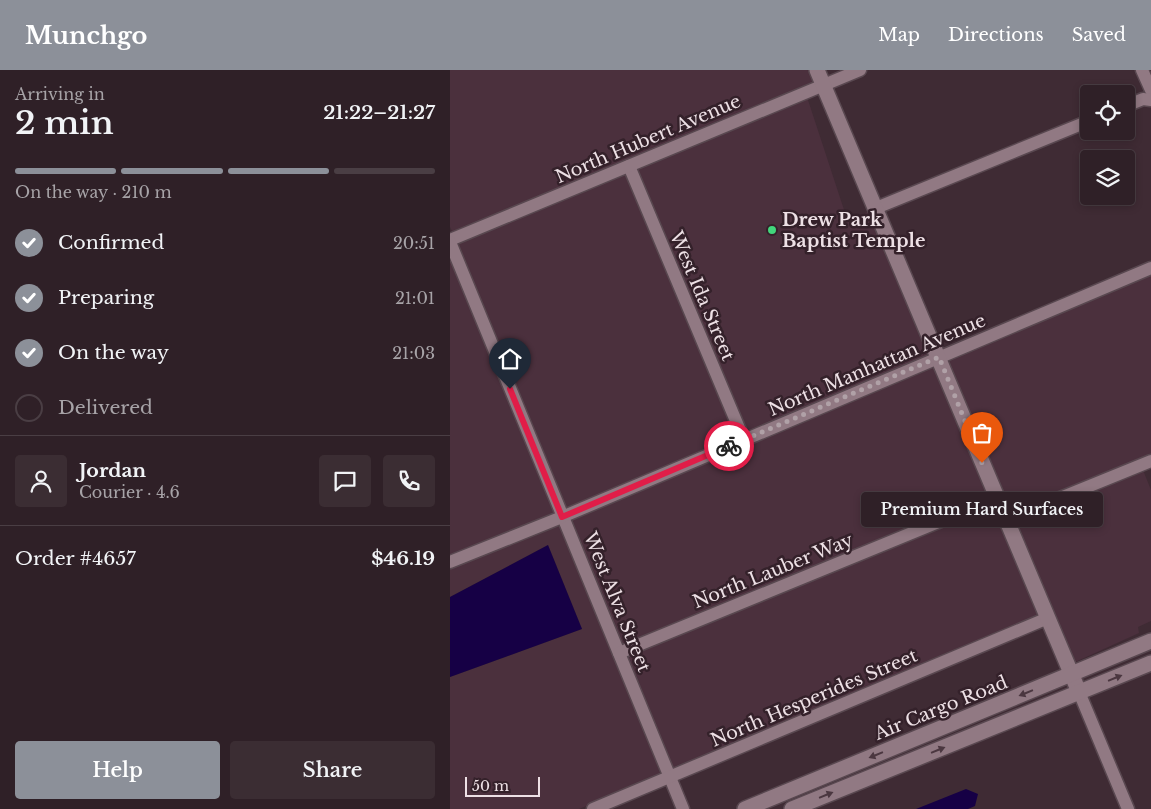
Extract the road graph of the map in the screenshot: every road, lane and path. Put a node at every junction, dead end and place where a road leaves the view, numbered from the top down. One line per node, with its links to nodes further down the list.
1 (817, 70): 4 (street)
2 (860, 70): 4 (street, North Hubert Avenue)
3 (1142, 70): 5 (street)
4 (823, 85): 9 (street, North Hubert Avenue); 10 (street)
5 (1151, 90)
6 (1151, 100): 7 (street)
7 (1135, 102)
8 (1080, 125): 10 (street)
9 (629, 166): 11 (street, North Hubert Avenue); 14 (street, West Ida Street)
10 (876, 208): 13 (street)
11 (450, 241): 17 (street, West Alva Street)
12 (1151, 268): 13 (street, North Manhattan Avenue)
13 (939, 357): 14 (street, North Manhattan Avenue); 16 (street)
14 (744, 440): 17 (street, North Manhattan Avenue)
15 (1151, 461): 18 (street)
16 (997, 498): 18 (street); 22 (street, North Lauber Way)
17 (562, 517): 19 (street, North Manhattan Avenue); 22 (street, West Alva Street)
18 (1006, 520): 20 (street)
19 (450, 562)
20 (1048, 618): 24 (street); 26 (street, North Hesperides Street)
21 (1151, 641): 24 (street, Air Cargo Road)
22 (619, 653): 26 (street, West Alva Street)
23 (1151, 663): 25 (street, one-way to 23)
24 (1072, 674): 25 (street); 29 (street, Air Cargo Road, one-way to 29)
25 (1079, 692): 30 (street, one-way to 25); 31 (street)
26 (670, 778): 27 (street, North Hesperides Street); 28 (street, West Alva Street)
27 (592, 809)
28 (683, 809)
29 (744, 809)
30 (792, 809)
31 (1128, 809)

